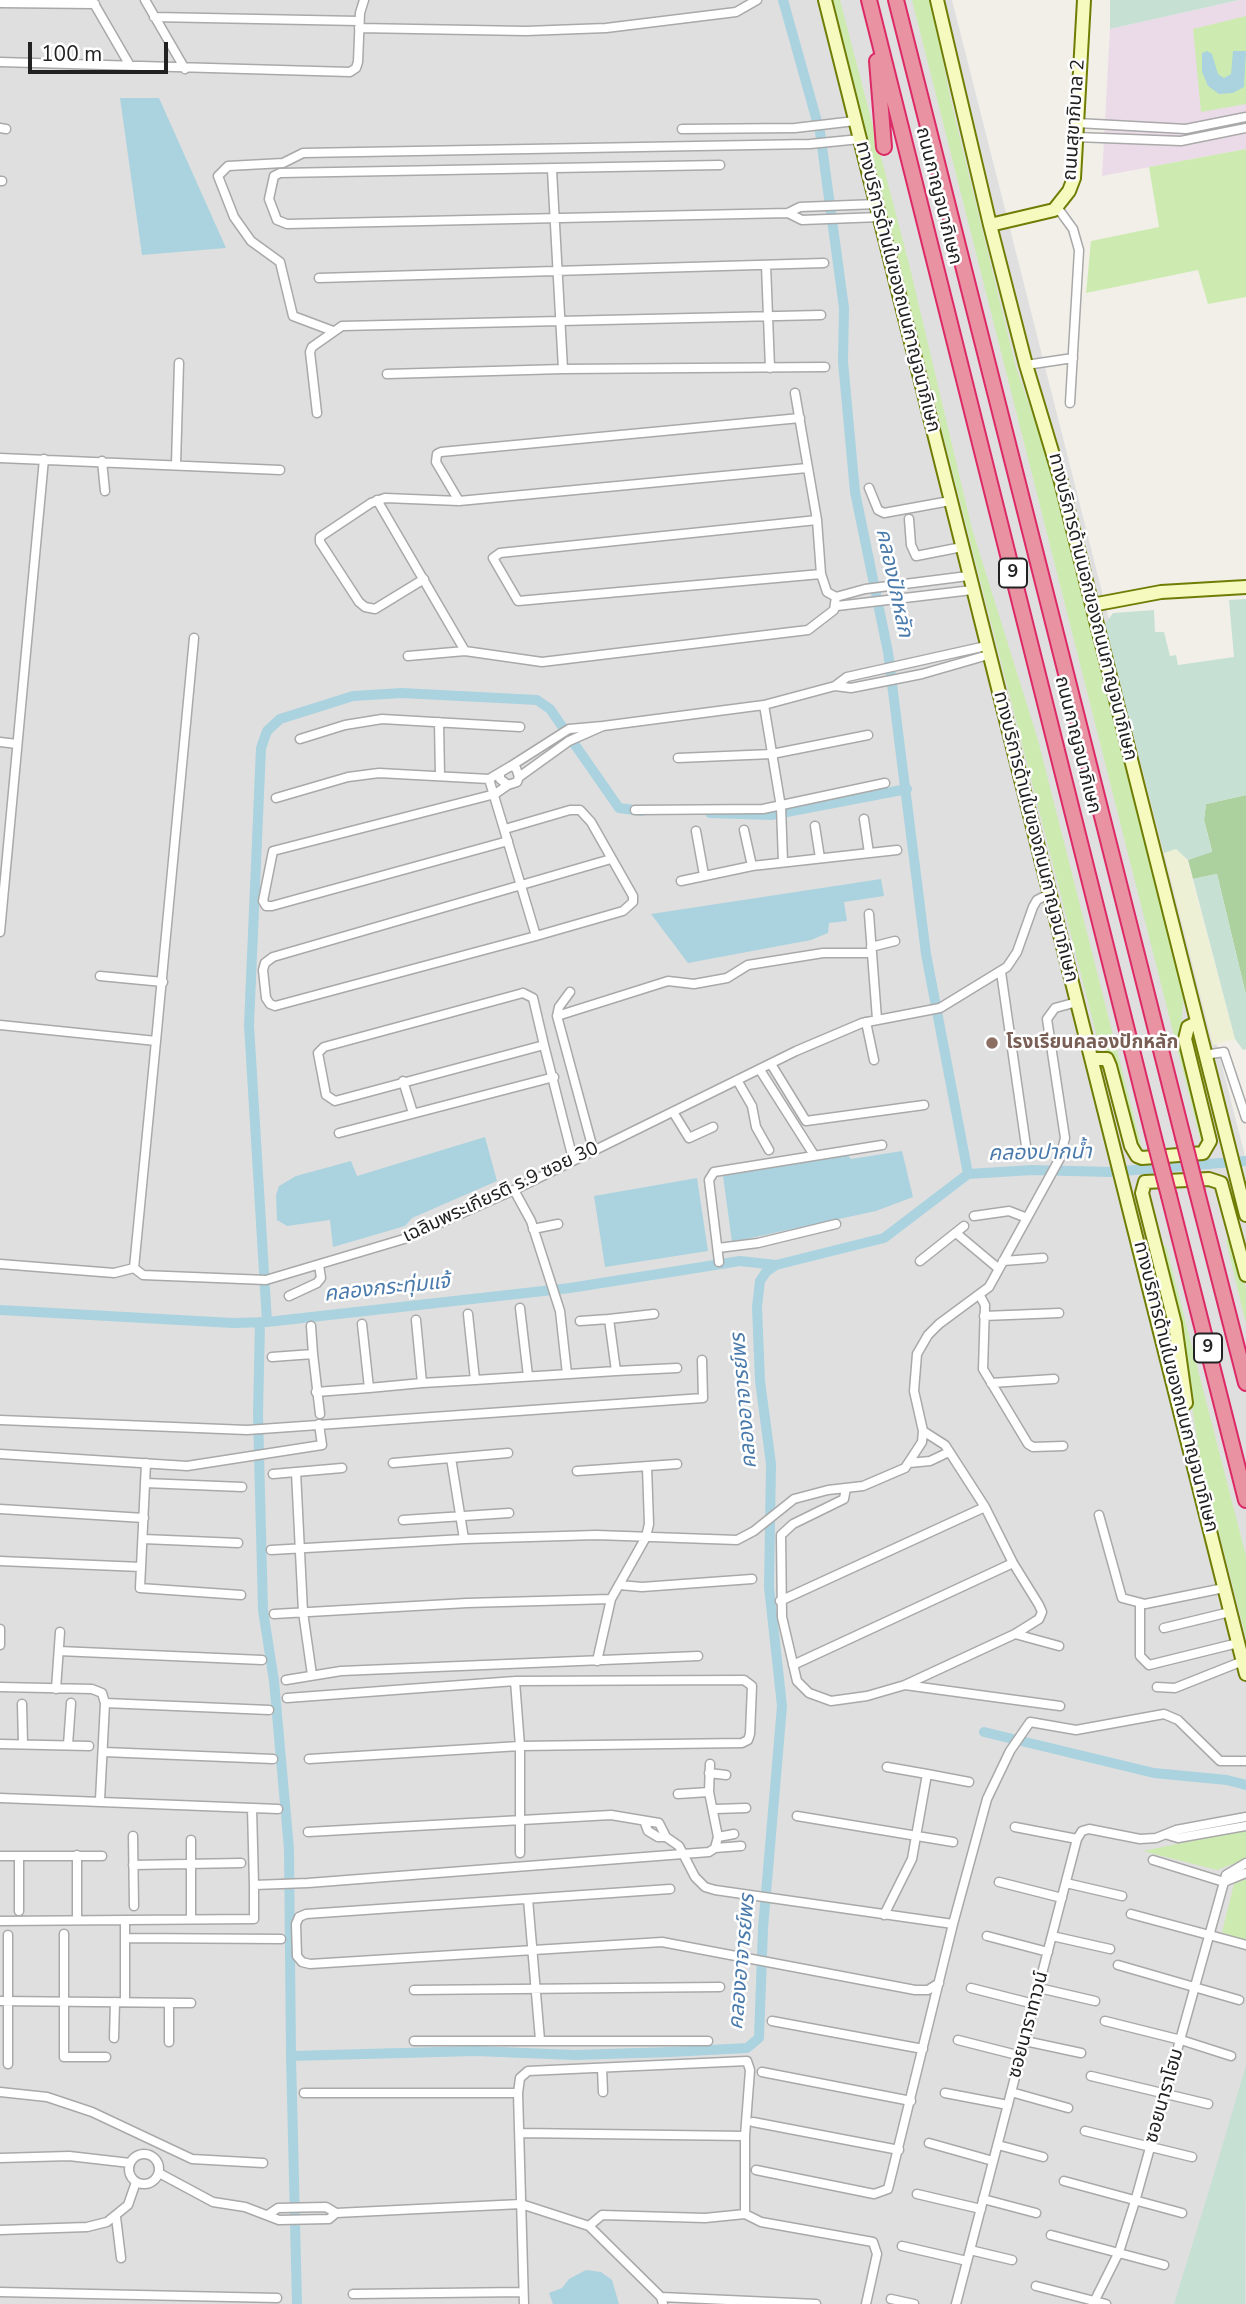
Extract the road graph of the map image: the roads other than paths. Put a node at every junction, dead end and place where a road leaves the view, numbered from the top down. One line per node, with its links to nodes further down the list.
1 (145, 0): 11 (street)
2 (364, 0): 13 (street)
3 (757, 0): 13 (street)
4 (825, 0): 18 (main road, ทางบริการด้านในของถนนกาญจนาภิเษก)
5 (869, 0): 12 (highway, ถนนกาญจนาภิเษก / 9)
6 (896, 0): 194 (highway, ถนนกาญจนาภิเษก / 9, bridge)
7 (937, 0): 33 (main road, ทางบริการด้านนอกของถนนกาญจนาภิเษก)
8 (1084, 0): 19 (main road, ถนนสุขาภิบาล 2)
9 (94, 2): 10 (street); 15 (street)
10 (0, 3)
11 (154, 16): 13 (street); 16 (street)
12 (874, 20): 26 (highway); 218 (highway, ถนนกาญจนาภิเษก / 9, bridge)
13 (359, 24): 16 (street)
14 (0, 62): 15 (street)
15 (129, 64): 16 (street)
16 (185, 69)
17 (1246, 117): 20 (street)
18 (855, 121): 22 (street); 24 (main road, ทางบริการด้านในของถนนกาญจนาภิเษก)
19 (1077, 123): 20 (street); 23 (main road, ถนนสุขาภิบาล 2)
20 (1152, 127): 25 (street)
21 (1246, 128): 25 (street)
22 (682, 129)
23 (1076, 137): 25 (street); 29 (main road, ถนนสุขาภิบาล 2)
24 (860, 139): 30 (main road, ทางบริการด้านในของถนนกาญจนาภิเษก); 41 (street)
25 (1152, 140)
26 (884, 147)
27 (720, 165): 28 (street)
28 (552, 170): 32 (street); 32 (street)
29 (1057, 207): 33 (main road, ถนนสุขาภิบาล 2); 42 (street)
30 (878, 211): 31 (street); 31 (street); 62 (main road, ทางบริการด้านในของถนนกาญจนาภิเษก)
31 (788, 214): 32 (street)
32 (555, 220): 36 (street)
33 (990, 225): 44 (main road, ทางบริการด้านนอกของถนนกาญจนาภิเษก)
34 (824, 263): 35 (street)
35 (766, 265): 36 (street); 39 (street)
36 (557, 273): 37 (street); 40 (street)
37 (319, 278)
38 (821, 315): 39 (street)
39 (769, 316): 40 (street); 45 (street)
40 (563, 320): 41 (street); 47 (street)
41 (333, 331): 51 (street)
42 (1073, 358): 44 (street); 50 (street)
43 (179, 363): 56 (street)
44 (1026, 365): 73 (main road, ทางบริการด้านนอกของถนนกาญจนาภิเษก)
45 (770, 368): 46 (street); 47 (street)
46 (825, 368)
47 (563, 369): 48 (street)
48 (387, 374)
49 (795, 393): 52 (street)
50 (1070, 403)
51 (317, 413)
52 (800, 418): 57 (street); 63 (street)
53 (0, 457): 54 (street)
54 (44, 459): 55 (street); 86 (street)
55 (102, 461): 56 (street); 60 (street)
56 (176, 464): 58 (street)
57 (807, 468): 63 (street); 65 (street)
58 (279, 470)
59 (869, 488): 62 (street)
60 (105, 491)
61 (377, 500): 63 (street); 69 (street); 69 (street)
62 (950, 500): 66 (main road, ทางบริการด้านในของถนนกาญจนาภิเษก)
63 (459, 501)
64 (909, 519): 66 (street)
65 (817, 520): 67 (street); 67 (street)
66 (962, 547): 68 (main road, ทางบริการด้านในของถนนกาญจนาภิเษก)
67 (821, 574): 72 (street)
68 (968, 576): 71 (main road, ทางบริการด้านในของถนนกาญจนาภิเษก); 72 (street)
69 (424, 579): 75 (street)
70 (1246, 587): 73 (main road)
71 (972, 590): 72 (street); 76 (main road, ทางบริการด้านในของถนนกาญจนาภิเษก)
72 (837, 601): 75 (street)
73 (1092, 605): 129 (main road, ทางบริการด้านนอกของถนนกาญจนาภิเษก)
74 (194, 638): 123 (street)
75 (466, 651): 77 (street)
76 (987, 651): 78 (street); 78 (street); 115 (main road, ทางบริการด้านในของถนนกาญจนาภิเษก)
77 (408, 656)
78 (835, 686): 79 (street)
79 (764, 705): 81 (street); 87 (street)
80 (439, 722): 82 (street); 84 (street); 91 (street)
81 (603, 726): 89 (street); 92 (street)
82 (520, 727)
83 (868, 735): 87 (street)
84 (300, 739)
85 (0, 742): 86 (street)
86 (17, 744): 117 (street)
87 (772, 754): 88 (street); 98 (street)
88 (678, 758)
89 (511, 766): 90 (street); 92 (street)
90 (500, 774): 93 (street); 95 (street)
91 (440, 776): 93 (street); 97 (street)
92 (519, 777): 95 (street)
93 (489, 779): 96 (street)
94 (885, 783): 98 (street)
95 (508, 785): 96 (street)
96 (495, 794): 102 (street); 105 (street)
97 (276, 798)
98 (782, 808): 99 (street); 110 (street)
99 (635, 810)
100 (864, 819): 107 (street)
101 (816, 826): 108 (street)
102 (505, 829): 105 (street); 109 (street)
103 (744, 830): 111 (street)
104 (696, 831): 112 (street)
105 (508, 841): 114 (street)
106 (897, 850): 107 (street)
107 (869, 853): 108 (street)
108 (820, 858): 110 (street)
109 (611, 859): 114 (street); 118 (street)
110 (783, 862): 111 (street)
111 (752, 866): 112 (street)
112 (705, 875): 113 (street)
113 (681, 881)
114 (522, 887): 118 (street); 118 (street)
115 (1051, 893): 121 (street, เฉลิมพระเกียรติ ร.9 ซอย 30); 125 (main road, ทางบริการด้านในของถนนกาญจนาภิเษก)
116 (869, 914): 120 (street)
117 (0, 932)
118 (536, 936)
119 (895, 941): 120 (street)
120 (872, 950): 126 (street); 127 (street)
121 (1001, 972): 127 (street, เฉลิมพระเกียรติ ร.9 ซอย 30); 148 (street)
122 (100, 976): 123 (street)
123 (163, 982): 131 (street)
124 (570, 992): 126 (street)
125 (1077, 1002): 134 (main road, ทางบริการด้านในของถนนกาญจนาภิเษก); 156 (street)
126 (557, 1016): 149 (street)
127 (877, 1018): 128 (street, เฉลิมพระเกียรติ ร.9 ซอย 30)
128 (866, 1022): 135 (street); 136 (street, เฉลิมพระเกียรติ ร.9 ซอย 30)
129 (1196, 1023): 133 (main road, ทางบริการด้านนอกของถนนกาญจนาภิเษก); 134 (main road)
130 (0, 1026): 131 (street)
131 (156, 1041): 169 (street)
132 (544, 1045): 138 (street); 140 (street); 140 (street)
133 (1204, 1055): 144 (street); 154 (main road, ทางบริการด้านนอกของถนนกาญจนาภิเษก)
134 (1092, 1059): 201 (main road, ทางบริการด้านในของถนนกาญจนาภิเษก)
135 (874, 1060)
136 (771, 1065): 137 (street, เฉลิมพระเกียรติ ร.9 ซอย 30); 141 (street)
137 (761, 1069): 139 (street, เฉลิมพระเกียรติ ร.9 ซอย 30); 151 (street)
138 (554, 1077): 143 (street); 152 (street)
139 (737, 1080): 142 (street, เฉลิมพระเกียรติ ร.9 ซอย 30); 150 (street)
140 (403, 1081): 143 (street)
141 (924, 1105)
142 (673, 1112): 145 (street); 149 (street, เฉลิมพระเกียรติ ร.9 ซอย 30)
143 (413, 1113): 146 (street)
144 (1246, 1118)
145 (713, 1127)
146 (339, 1133)
147 (882, 1145): 151 (street)
148 (1026, 1146)
149 (593, 1149): 152 (street, เฉลิมพระเกียรติ ร.9 ซอย 30)
150 (769, 1150)
151 (814, 1155): 162 (street)
152 (573, 1158): 153 (street, เฉลิมพระเกียรติ ร.9 ซอย 30)
153 (514, 1190): 160 (street); 167 (street, เฉลิมพระเกียรติ ร.9 ซอย 30)
154 (1246, 1215)
155 (974, 1216): 156 (street)
156 (1027, 1218): 168 (street)
157 (558, 1224): 160 (street)
158 (835, 1224): 162 (street)
159 (964, 1226): 161 (street)
160 (533, 1229): 188 (street)
161 (956, 1233): 164 (street); 168 (street)
162 (718, 1248): 165 (street)
163 (1043, 1258): 168 (street)
164 (920, 1261)
165 (719, 1262)
166 (0, 1264): 169 (street, เฉลิมพระเกียรติ ร.9 ซอย 30)
167 (319, 1265): 169 (street, เฉลิมพระเกียรติ ร.9 ซอย 30); 171 (street)
168 (1001, 1265): 172 (street)
169 (134, 1268)
170 (1246, 1275): 201 (main road)
171 (289, 1296)
172 (981, 1296): 177 (street); 199 (street)
173 (520, 1308): 189 (street)
174 (1059, 1313): 177 (street)
175 (468, 1314): 191 (street)
176 (654, 1314): 179 (street)
177 (984, 1316): 193 (street)
178 (416, 1320): 192 (street)
179 (609, 1320): 180 (street); 187 (street)
180 (580, 1321)
181 (362, 1324): 195 (street)
182 (311, 1326): 183 (street)
183 (313, 1353): 184 (street); 196 (street)
184 (272, 1357)
185 (702, 1360): 197 (street)
186 (677, 1368): 187 (street)
187 (616, 1371): 188 (street)
188 (567, 1374): 189 (street)
189 (528, 1376): 191 (street)
190 (1054, 1379): 193 (street)
191 (475, 1380): 192 (street)
192 (422, 1383): 195 (street)
193 (991, 1383): 200 (street)
194 (1246, 1383)
195 (369, 1388): 196 (street)
196 (316, 1392): 197 (street)
197 (319, 1419): 198 (street); 206 (street)
198 (0, 1420)
199 (923, 1431): 202 (street); 208 (street)
200 (1063, 1446)
201 (1192, 1451): 237 (main road, ทางบริการด้านในของถนนกาญจนาภิเษก)
202 (949, 1452): 208 (street); 219 (street)
203 (508, 1453): 205 (street)
204 (0, 1454): 206 (street)
205 (451, 1458): 207 (street); 223 (street)
206 (146, 1463): 215 (street)
207 (393, 1463)
208 (909, 1463): 217 (street)
209 (677, 1464): 210 (street)
210 (647, 1467): 212 (street); 226 (street)
211 (342, 1468): 213 (street)
212 (577, 1471)
213 (296, 1472): 214 (street); 231 (street)
214 (273, 1474)
215 (145, 1483): 216 (street); 224 (street)
216 (242, 1487)
217 (846, 1488): 226 (street); 240 (street)
218 (1246, 1500)
219 (985, 1507): 233 (street); 240 (street)
220 (0, 1509): 224 (street)
221 (509, 1513): 223 (street)
222 (1099, 1515): 241 (street)
223 (461, 1516): 225 (street); 228 (street)
224 (144, 1518): 227 (street)
225 (403, 1520)
226 (646, 1537): 228 (street); 236 (street)
227 (143, 1539): 229 (street); 234 (street)
228 (464, 1539): 231 (street)
229 (238, 1542)
230 (271, 1550): 231 (street)
231 (300, 1550): 242 (street)
232 (0, 1561): 234 (street)
233 (1013, 1563): 248 (street); 256 (street)
234 (141, 1567): 238 (street)
235 (752, 1579): 236 (street)
236 (620, 1585): 239 (street)
237 (1224, 1588): 241 (street); 243 (main road, ทางบริการด้านในของถนนกาญจนาภิเษก)
238 (241, 1595)
239 (611, 1599): 242 (street); 255 (street)
240 (780, 1601): 256 (street)
241 (1140, 1604): 249 (street)
242 (303, 1612): 244 (street); 258 (street)
243 (1230, 1612): 245 (street); 249 (main road, ทางบริการด้านในของถนนกาญจนาภิเษก)
244 (274, 1614)
245 (1164, 1628)
246 (0, 1629): 250 (street)
247 (60, 1632): 252 (street)
248 (1015, 1634): 251 (street); 261 (street)
249 (1238, 1643): 257 (main road, ทางบริการด้านในของถนนกาญจนาภิเษก)
250 (0, 1644)
251 (1059, 1646)
252 (59, 1651): 254 (street); 264 (street)
253 (698, 1656): 255 (street)
254 (262, 1660)
255 (597, 1661): 258 (street)
256 (793, 1665): 261 (street)
257 (1244, 1667): 263 (street)
258 (312, 1675): 259 (street)
259 (286, 1680)
260 (515, 1681): 265 (street); 275 (street); 275 (street)
261 (905, 1685): 269 (street)
262 (0, 1687): 264 (street)
263 (1157, 1687)
264 (56, 1689): 267 (street)
265 (288, 1698)
266 (71, 1703): 273 (street)
267 (105, 1703): 270 (street); 276 (street)
268 (22, 1704): 272 (street)
269 (1059, 1706)
270 (269, 1710)
271 (0, 1744): 272 (street)
272 (23, 1744): 273 (street)
273 (68, 1745): 274 (street)
274 (89, 1746)
275 (520, 1746): 278 (street); 294 (street)
276 (104, 1752): 277 (street); 287 (street)
277 (273, 1759)
278 (309, 1759)
279 (1246, 1761): 336 (street)
280 (887, 1767): 281 (street)
281 (927, 1774): 283 (street); 299 (street)
282 (726, 1775): 284 (street)
283 (969, 1782)
284 (709, 1792): 285 (street); 291 (street)
285 (678, 1794)
286 (0, 1798): 287 (street)
287 (100, 1800): 288 (street)
288 (252, 1808): 290 (street); 323 (street)
289 (746, 1808): 291 (street)
290 (278, 1809)
291 (715, 1809): 302 (street)
292 (797, 1816): 299 (street)
293 (1246, 1817): 300 (street)
294 (520, 1818): 297 (street); 308 (street); 313 (street)
295 (1246, 1826): 300 (street)
296 (1016, 1827): 303 (street)
297 (308, 1832)
298 (734, 1835): 302 (street)
299 (915, 1835): 305 (street); 331 (street)
300 (1168, 1835): 303 (street)
301 (133, 1836): 318 (street)
302 (718, 1837): 307 (street)
303 (1077, 1839): 322 (street, ซอยนาราทาวน์)
304 (191, 1840): 315 (street)
305 (953, 1842)
306 (741, 1846): 307 (street)
307 (715, 1848): 313 (street)
308 (520, 1853)
309 (0, 1856): 310 (street)
310 (19, 1856): 311 (street); 329 (street)
311 (77, 1856): 312 (street); 333 (street)
312 (102, 1856)
313 (684, 1856): 323 (street); 331 (street)
314 (1153, 1860): 321 (street)
315 (191, 1863): 316 (street); 318 (street); 332 (street)
316 (241, 1863)
317 (1246, 1863): 321 (street)
318 (133, 1865): 328 (street)
319 (1246, 1873): 321 (street)
320 (999, 1882): 326 (street)
321 (1224, 1882): 339 (street, ซอยนาราโฮม)
322 (1066, 1883): 325 (street); 326 (street, ซอยนาราทาวน์)
323 (254, 1885): 332 (street)
324 (670, 1889): 327 (street)
325 (1122, 1896)
326 (1062, 1898): 341 (street, ซอยนาราทาวน์)
327 (528, 1899): 346 (street); 346 (street)
328 (134, 1906)
329 (19, 1911)
330 (1131, 1914): 339 (street)
331 (884, 1915): 336 (street)
332 (191, 1919): 334 (street)
333 (77, 1920): 334 (street); 335 (street)
334 (125, 1920): 342 (street)
335 (0, 1921)
336 (953, 1924): 349 (street)
337 (64, 1934): 359 (street)
338 (8, 1935): 357 (street)
339 (1210, 1935): 344 (street); 352 (street, ซอยนาราโฮม)
340 (987, 1936): 347 (street)
341 (1052, 1936): 345 (street); 347 (street, ซอยนาราทาวน์)
342 (125, 1938): 343 (street); 361 (street)
343 (281, 1939)
344 (1246, 1945)
345 (1110, 1949)
346 (533, 1950): 349 (street); 354 (street)
347 (1048, 1952): 351 (street, ซอยนาราทาวน์)
348 (1118, 1965): 352 (street)
349 (939, 1983): 375 (street)
350 (720, 1987): 354 (street)
351 (1039, 1987): 358 (street); 364 (street, ซอยนาราทาวน์)
352 (1196, 1987): 356 (street); 370 (street, ซอยนาราโฮม)
353 (971, 1988): 364 (street)
354 (537, 1989): 355 (street); 368 (street)
355 (414, 1990)
356 (1239, 2000)
357 (4, 2001): 359 (street); 380 (street)
358 (1095, 2001)
359 (63, 2002): 360 (street); 379 (street)
360 (115, 2002): 361 (street); 367 (street)
361 (125, 2002): 362 (street)
362 (169, 2003): 363 (street); 374 (street)
363 (191, 2003)
364 (1034, 2004): 373 (street, ซอยนาราทาวน์)
365 (772, 2021): 375 (street)
366 (1105, 2021): 370 (street)
367 (114, 2038)
368 (540, 2040): 371 (street); 372 (street)
369 (958, 2040): 377 (street)
370 (1181, 2040): 378 (street); 390 (street, ซอยนาราโฮม)
371 (414, 2041)
372 (708, 2041)
373 (1025, 2041): 376 (street); 377 (street, ซอยนาราทาวน์)
374 (169, 2042)
375 (923, 2049): 391 (street)
376 (1082, 2053)
377 (1021, 2056): 386 (street, ซอยนาราทาวน์)
378 (1231, 2056)
379 (106, 2057)
380 (8, 2064)
381 (602, 2068): 385 (street); 388 (street); 398 (street)
382 (762, 2072): 391 (street)
383 (1091, 2076): 390 (street)
384 (0, 2092): 400 (street)
385 (603, 2092)
386 (1011, 2092): 393 (street, ซอยนาราทาวน์); 394 (street)
387 (304, 2093): 388 (street)
388 (518, 2093): 397 (street)
389 (945, 2093): 393 (street)
390 (1166, 2094): 392 (street); 402 (street, ซอยนาราโฮม)
391 (911, 2101): 403 (street)
392 (1208, 2104)
393 (1008, 2105): 401 (street, ซอยนาราทาวน์)
394 (1068, 2108)
395 (753, 2122): 403 (street)
396 (1085, 2131): 402 (street)
397 (520, 2133): 398 (street); 418 (street)
398 (745, 2136): 422 (street)
399 (929, 2143): 408 (street)
400 (158, 2144): 404 (street); 410 (street)
401 (998, 2145): 405 (street); 408 (street, ซอยนาราทาวน์)
402 (1151, 2146): 406 (street); 416 (street, ซอยนาราโฮม)
403 (899, 2150): 411 (street)
404 (149, 2154): 409 (street); 412 (street)
405 (1043, 2157)
406 (1192, 2157)
407 (0, 2158): 409 (street)
408 (993, 2161): 417 (street, ซอยนาราทาวน์)
409 (130, 2162): 414 (street)
410 (263, 2162)
411 (757, 2170)
412 (159, 2174): 414 (street); 418 (street)
413 (1064, 2180): 416 (street)
414 (136, 2182): 423 (street)
415 (917, 2194): 419 (street)
416 (1136, 2198): 421 (street); 429 (street, ซอยนาราโฮม)
417 (984, 2199): 419 (street, ซอยนาราทาวน์); 420 (street)
418 (521, 2204): 424 (street); 436 (street)
419 (981, 2209): 428 (street, ซอยนาราทาวน์)
420 (1036, 2213)
421 (1182, 2213)
422 (745, 2214): 424 (street); 444 (street)
423 (116, 2217): 425 (street); 430 (street)
424 (589, 2226): 440 (street)
425 (0, 2230)
426 (1051, 2235): 429 (street)
427 (902, 2246): 432 (street)
428 (970, 2250): 431 (street); 432 (street, ซอยนาราทาวน์)
429 (1119, 2252): 433 (street); 441 (street, ซอยนาราโฮม)
430 (121, 2258)
431 (1012, 2260)
432 (967, 2261): 446 (street, ซอยนาราทาวน์)
433 (1164, 2265)
434 (1035, 2286): 441 (street)
435 (0, 2292): 438 (street)
436 (523, 2292): 437 (street); 442 (street)
437 (354, 2294)
438 (277, 2298)
439 (891, 2299): 445 (street)
440 (662, 2300): 443 (street)
441 (1094, 2302): 447 (street)
442 (524, 2304)
443 (816, 2304)
444 (866, 2304)
445 (914, 2304)
446 (956, 2304)
447 (1106, 2304)

